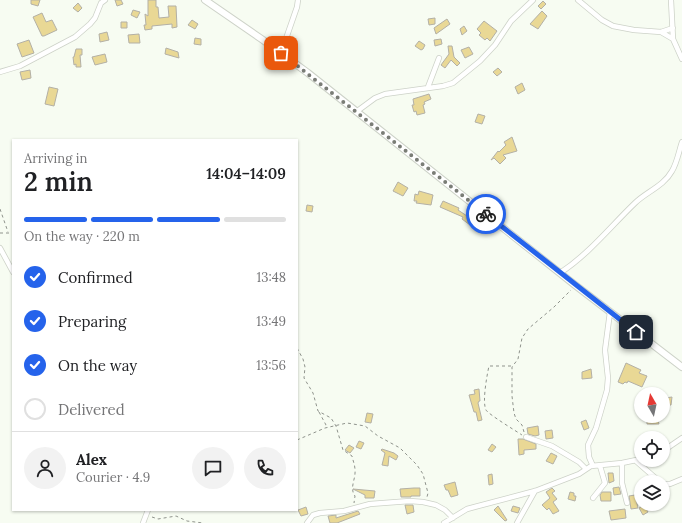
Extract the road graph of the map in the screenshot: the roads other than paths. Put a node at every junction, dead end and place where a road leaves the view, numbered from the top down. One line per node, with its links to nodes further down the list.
1 (105, 0): 13 (street)
2 (205, 0): 10 (main road)
3 (298, 0): 10 (street)
4 (533, 0): 14 (street)
5 (578, 0): 8 (street)
6 (671, 0): 7 (street)
7 (673, 28): 8 (street); 9 (street)
8 (661, 32): 9 (street)
9 (673, 39): 12 (street)
10 (281, 53): 15 (main road)
11 (439, 58): 14 (street)
12 (682, 59)
13 (0, 72)
14 (428, 87): 15 (street)
15 (356, 112): 19 (main road)
16 (682, 142): 19 (street)
17 (0, 248): 18 (street)
18 (12, 270)
19 (560, 273): 20 (main road)
20 (610, 312): 21 (main road); 27 (street)
21 (682, 367)
22 (526, 437): 30 (street)
23 (682, 438): 24 (street)
24 (670, 446)
25 (634, 461): 26 (street)
26 (622, 463): 28 (street); 36 (street)
27 (592, 466): 28 (street); 30 (street)
28 (600, 466): 35 (street)
29 (645, 467): 31 (street)
30 (586, 469): 34 (street)
31 (653, 475)
32 (682, 479): 33 (street)
33 (670, 484)
34 (534, 491): 38 (street); 42 (street)
35 (593, 498)
36 (627, 503)
37 (147, 512): 39 (street)
38 (453, 518): 40 (street); 41 (street)
39 (143, 523)
40 (307, 523)
41 (444, 523)
42 (517, 523)

